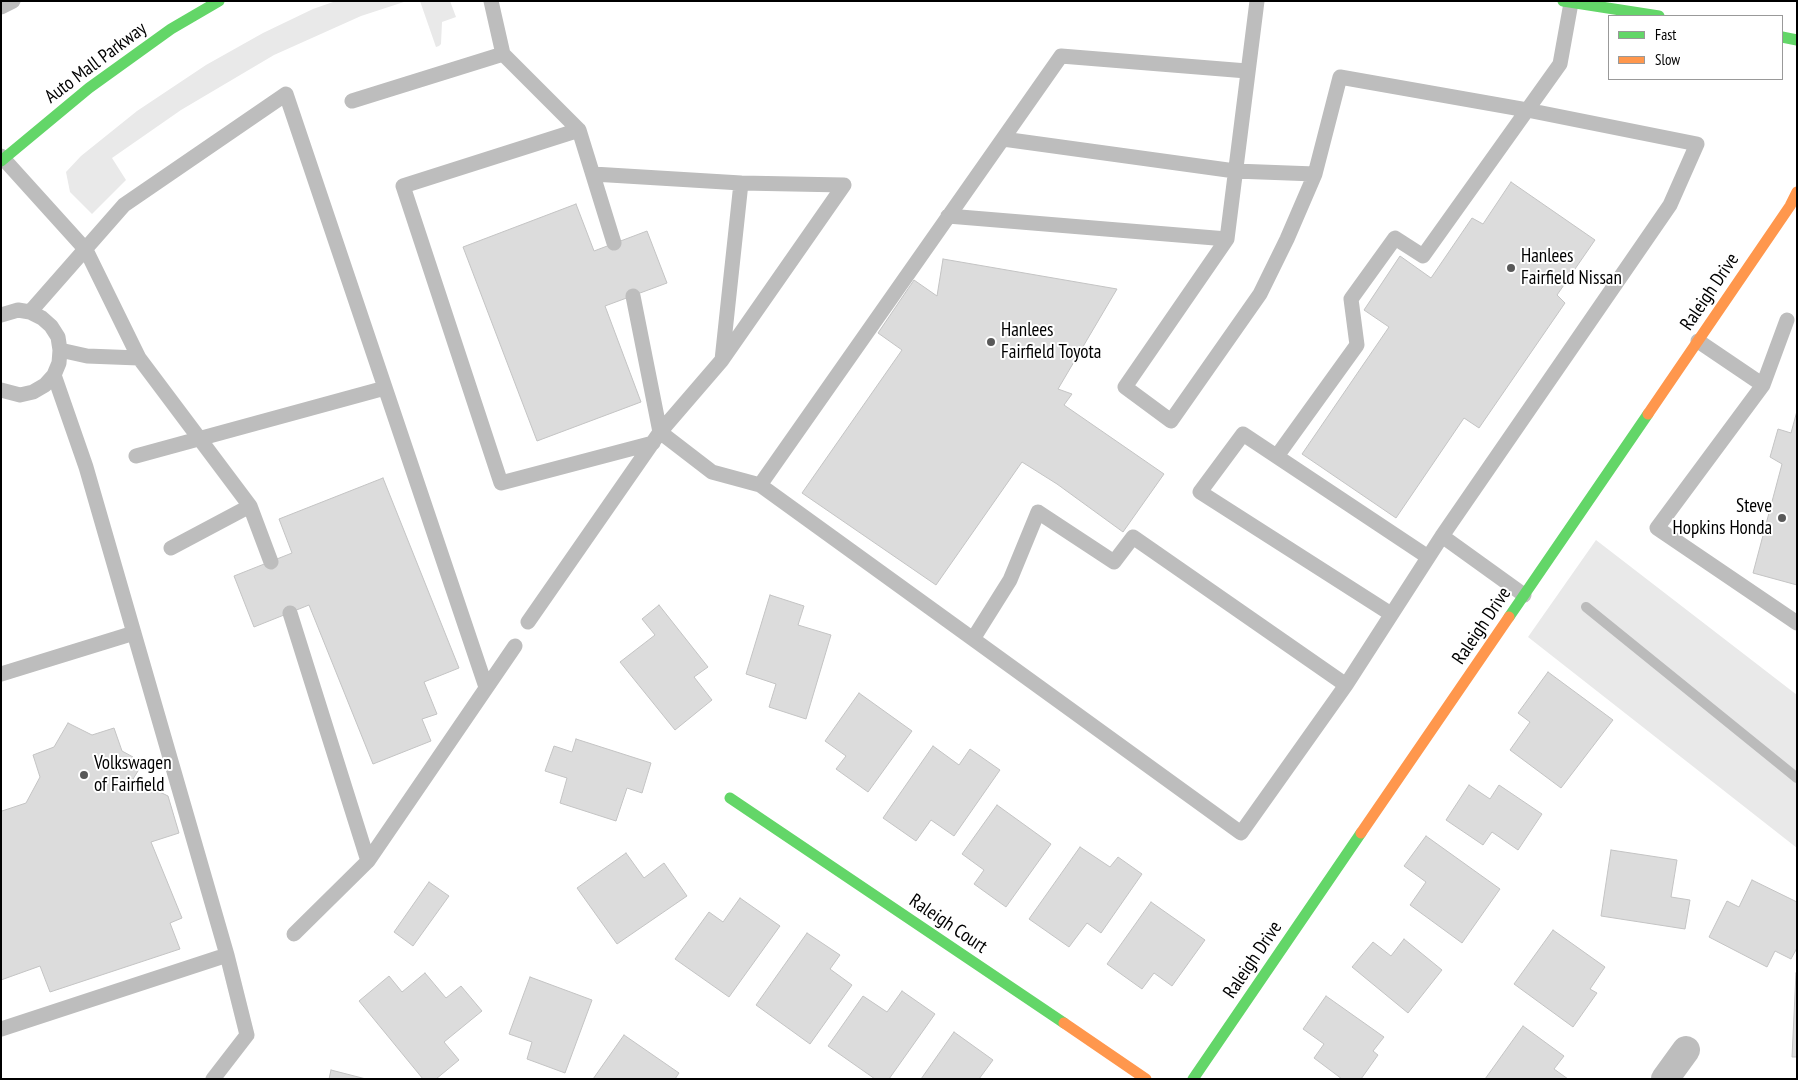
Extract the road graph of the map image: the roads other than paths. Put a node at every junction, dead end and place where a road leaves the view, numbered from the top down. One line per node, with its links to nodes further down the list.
1 (13, 1): 6 (lane)
2 (219, 1): 16 (street, Auto Mall Parkway)
3 (491, 1): 10 (lane)
4 (1256, 1): 11 (lane)
5 (1567, 2): 7 (street); 13 (lane)
6 (1, 7)
7 (1652, 15)
8 (1783, 37): 9 (street)
9 (1797, 40)
10 (503, 54): 12 (lane); 14 (lane)
11 (1247, 71): 15 (lane); 17 (lane)
12 (352, 101)
13 (1527, 110): 19 (lane); 41 (lane); 44 (lane)
14 (579, 130): 18 (lane); 38 (lane)
15 (1003, 138): 17 (lane); 22 (lane)
16 (2, 159): 25 (lane)
17 (1235, 171): 19 (lane); 23 (lane)
18 (593, 174): 20 (lane); 24 (lane)
19 (1315, 174): 23 (lane)
20 (741, 184): 33 (lane); 33 (lane)
21 (1797, 192): 30 (street, Raleigh Drive)
22 (948, 216): 23 (lane); 42 (lane)
23 (1226, 239)
24 (614, 243)
25 (86, 250): 27 (lane); 32 (lane); 36 (lane)
26 (633, 296): 38 (lane)
27 (30, 312): 28 (lane); 31 (lane)
28 (1, 315)
29 (1787, 320): 35 (lane)
30 (1698, 340): 35 (lane); 48 (street, Raleigh Drive)
31 (60, 350): 32 (lane); 34 (lane)
32 (139, 358): 39 (lane)
33 (722, 360): 38 (lane)
34 (54, 375): 37 (lane); 53 (lane)
35 (1763, 385): 52 (lane)
36 (385, 388): 39 (lane); 58 (lane)
37 (1, 390)
38 (657, 438): 42 (lane); 51 (lane)
39 (200, 440): 40 (lane); 43 (lane)
40 (136, 456)
41 (1277, 456): 46 (lane); 50 (lane)
42 (760, 485): 54 (lane)
43 (250, 506): 45 (lane); 47 (lane)
44 (1442, 536): 46 (lane); 48 (lane)
45 (171, 548)
46 (1428, 557): 50 (lane)
47 (271, 562)
48 (1524, 595): 67 (street, Raleigh Drive)
49 (290, 613): 60 (lane)
50 (1391, 614): 57 (lane)
51 (528, 622)
52 (1797, 623)
53 (134, 633): 56 (lane); 62 (lane)
54 (973, 639): 57 (lane); 57 (lane)
55 (515, 646): 58 (lane)
56 (1, 674)
57 (1346, 685)
58 (486, 688): 60 (lane)
59 (730, 798): 66 (street, Raleigh Court)
60 (368, 862): 61 (lane)
61 (294, 934)
62 (227, 955): 63 (lane); 65 (lane)
63 (1, 1029)
64 (1686, 1050): 68 (street)
65 (213, 1079)
66 (1146, 1079)
67 (1193, 1079)
68 (1665, 1079)

